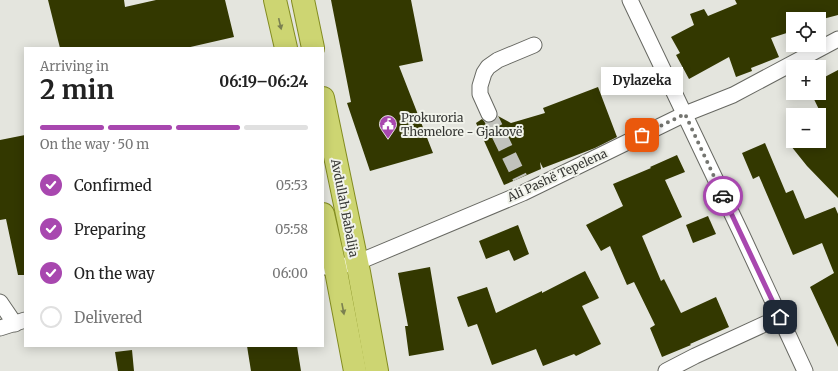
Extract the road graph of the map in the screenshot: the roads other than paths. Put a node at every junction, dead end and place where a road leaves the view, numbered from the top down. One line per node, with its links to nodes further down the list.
1 (275, 0): 6 (main road, one-way to 6)
2 (303, 0): 7 (main road)
3 (630, 0): 10 (street)
4 (838, 40): 10 (street, Ali Pashë Tepelena)
5 (534, 45): 9 (street)
6 (286, 47)
7 (313, 47)
8 (324, 103): 12 (main road, Avdullah Babalija)
9 (489, 114)
10 (685, 114): 12 (street, Ali Pashë Tepelena); 15 (street)
11 (324, 221): 13 (main road, Avdullah Babalija)
12 (357, 267): 13 (street, Ali Pashë Tepelena); 19 (main road, Avdullah Babalija)
13 (331, 268): 18 (main road, Avdullah Babalija, one-way to 18)
14 (0, 302): 16 (street)
15 (780, 317): 20 (street); 21 (street)
16 (20, 322): 17 (street)
17 (0, 328)
18 (354, 371)
19 (377, 371)
20 (666, 371)
21 (805, 371)

